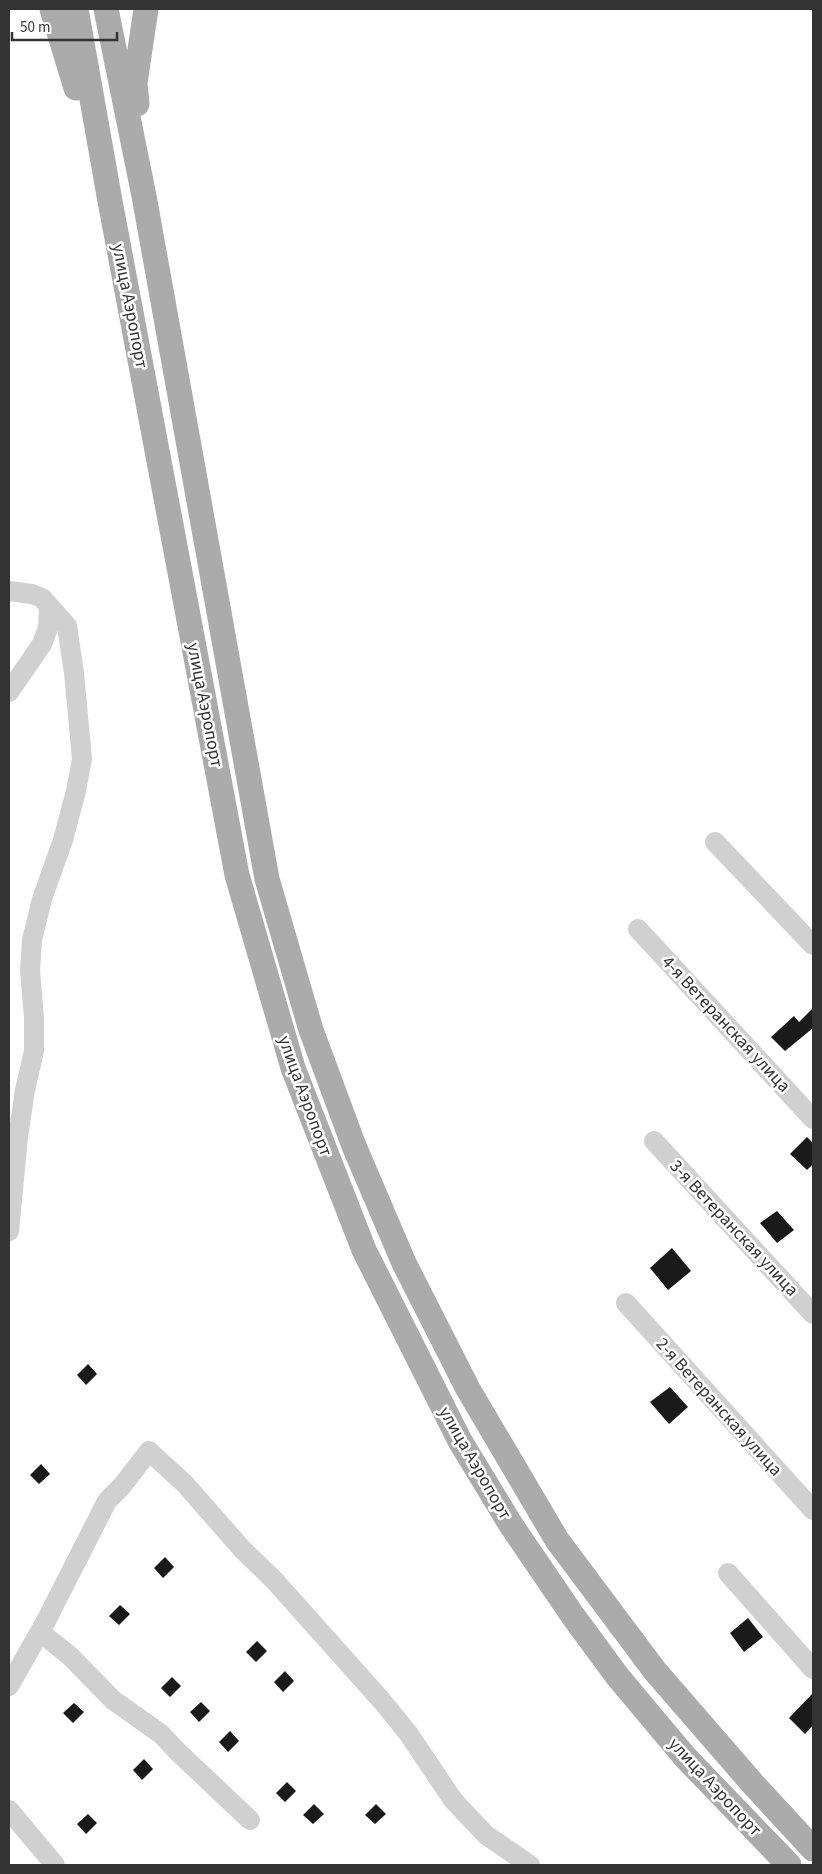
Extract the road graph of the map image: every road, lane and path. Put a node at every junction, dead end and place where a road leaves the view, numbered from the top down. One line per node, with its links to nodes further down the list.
1 (52, 9): 6 (main road)
2 (76, 9): 6 (main road)
3 (106, 9): 5 (main road)
4 (146, 9): 5 (main road)
5 (144, 196): 26 (main road, улица Аэропорт)
6 (110, 201): 29 (main road, улица Аэропорт)
7 (9, 591): 8 (street)
8 (49, 606): 9 (street); 15 (street)
9 (9, 692)
10 (715, 842): 12 (street)
11 (638, 929): 13 (street, 4-я Ветеранская улица)
12 (813, 945)
13 (813, 1119)
14 (654, 1141): 17 (street, 3-я Ветеранская улица)
15 (9, 1231)
16 (626, 1303): 18 (street, 2-я Ветеранская улица)
17 (813, 1314)
18 (813, 1510)
19 (728, 1573): 22 (street)
20 (40, 1632): 21 (street); 25 (street); 28 (street)
21 (17, 1655): 23 (street)
22 (813, 1669)
23 (9, 1686)
24 (9, 1810): 27 (street)
25 (250, 1820)
26 (813, 1849)
27 (55, 1865)
28 (530, 1865)
29 (789, 1865)

